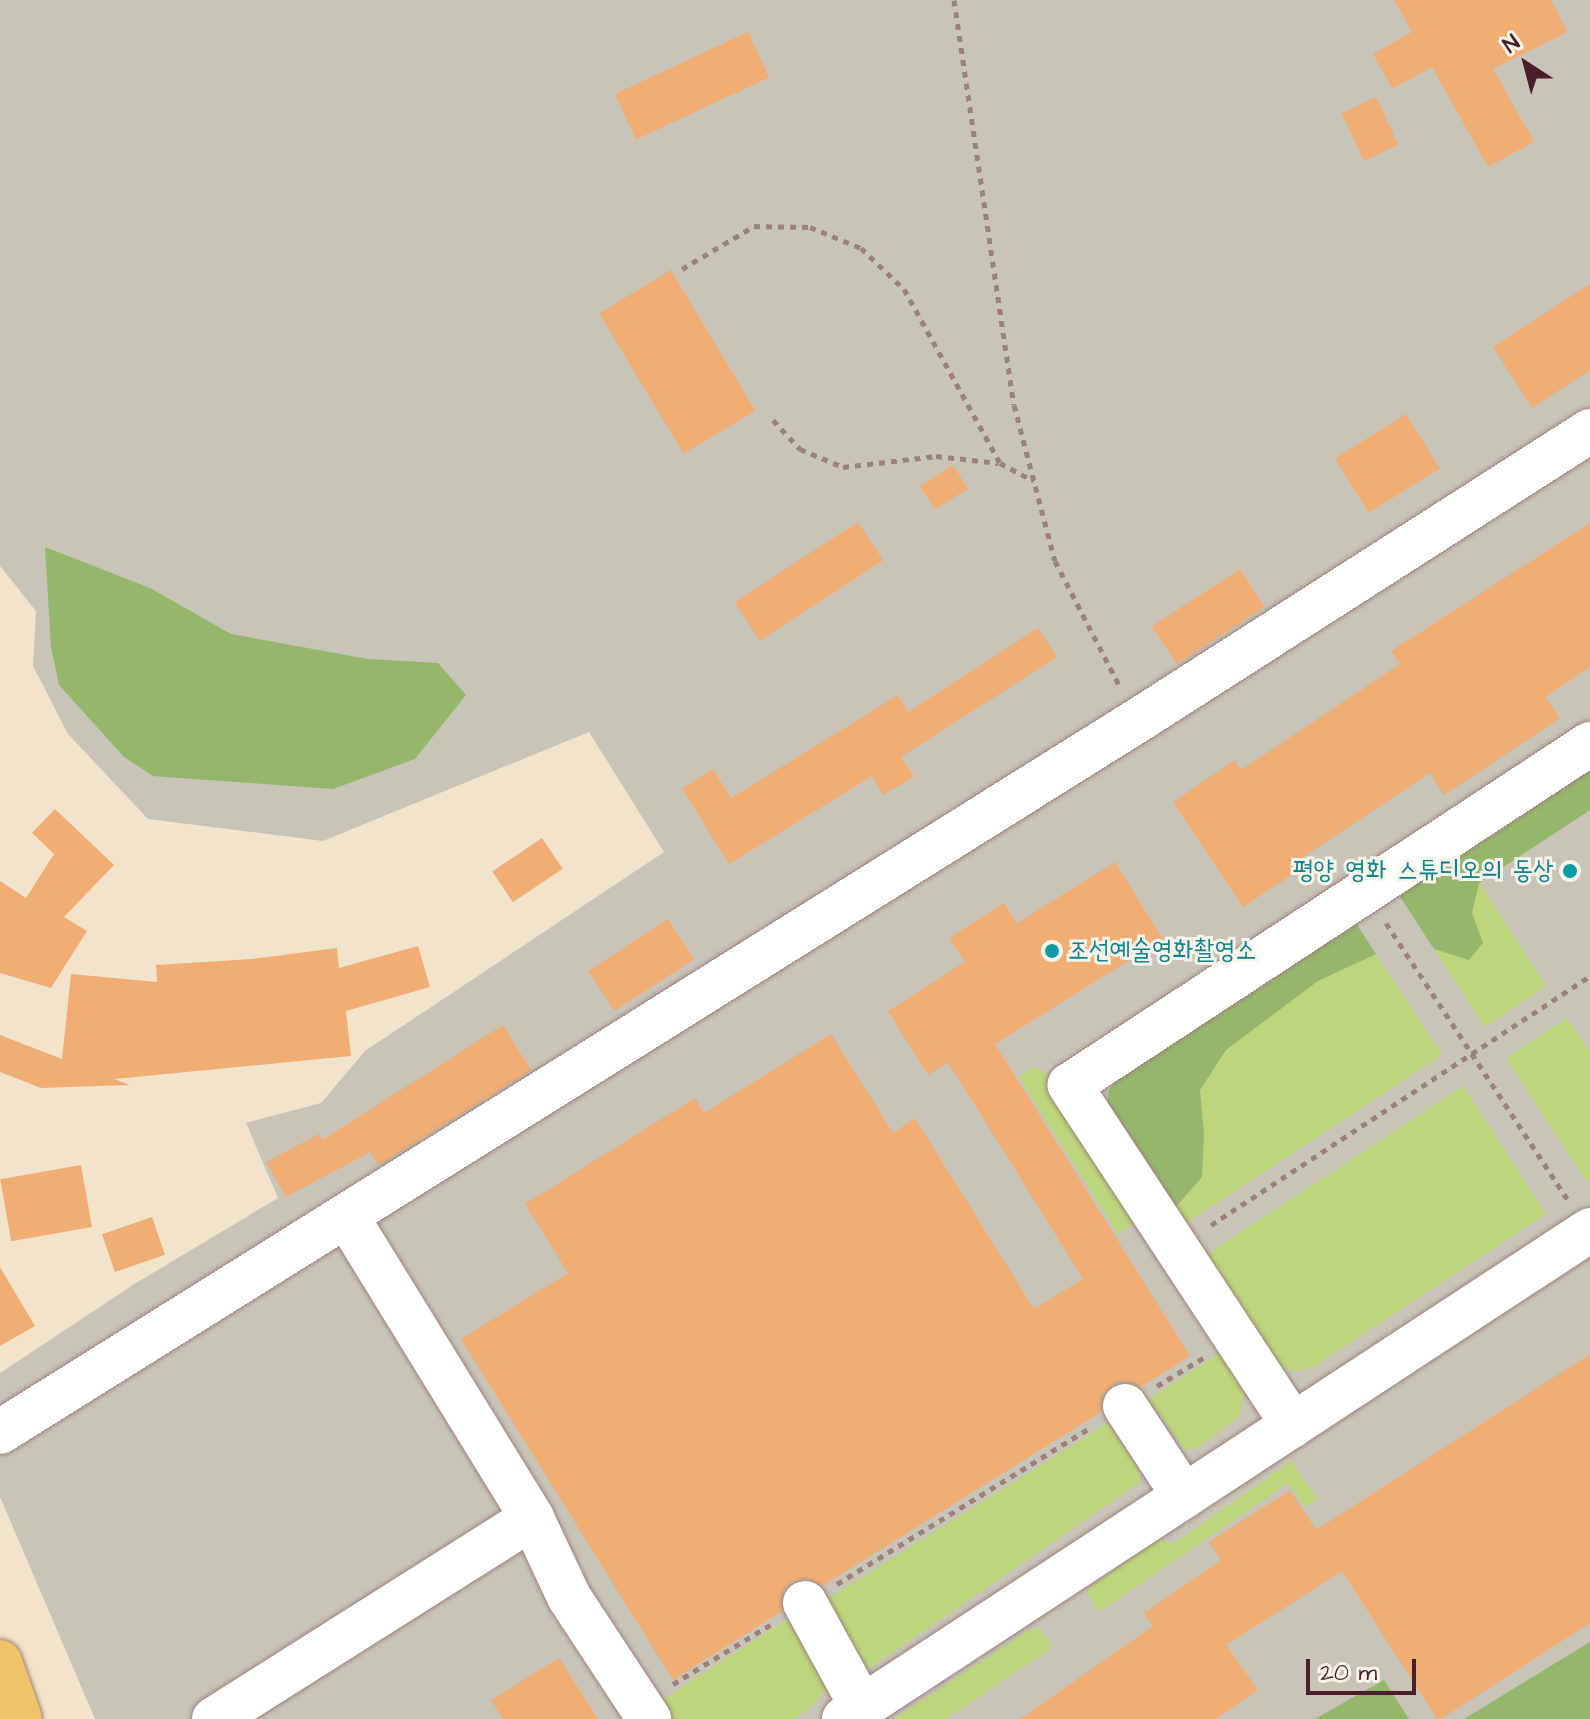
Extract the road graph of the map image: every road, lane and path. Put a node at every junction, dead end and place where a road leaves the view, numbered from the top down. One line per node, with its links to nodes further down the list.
1 (954, 0): 6 (path)
2 (682, 269): 5 (path)
3 (773, 420): 5 (path)
4 (1590, 431): 7 (lane)
5 (1000, 463): 6 (path)
6 (1035, 482): 7 (path)
7 (1137, 721): 12 (lane)
8 (1590, 744): 9 (lane)
9 (1365, 892): 11 (path); 14 (lane)
10 (1590, 976): 11 (path)
11 (1472, 1054): 13 (path); 14 (path)
12 (347, 1217): 18 (lane); 20 (lane)
13 (1589, 1230): 17 (lane)
14 (1176, 1248): 15 (lane)
15 (1236, 1338): 16 (path); 17 (lane)
16 (1125, 1406): 19 (lane); 21 (path)
17 (1293, 1425): 19 (lane)
18 (0, 1432)
19 (1184, 1496): 24 (lane)
20 (532, 1518): 23 (lane); 26 (lane)
21 (805, 1603): 23 (path); 24 (lane)
22 (0, 1662): 25 (main road)
23 (644, 1712)
24 (853, 1713)
25 (20, 1719)
26 (214, 1719)

